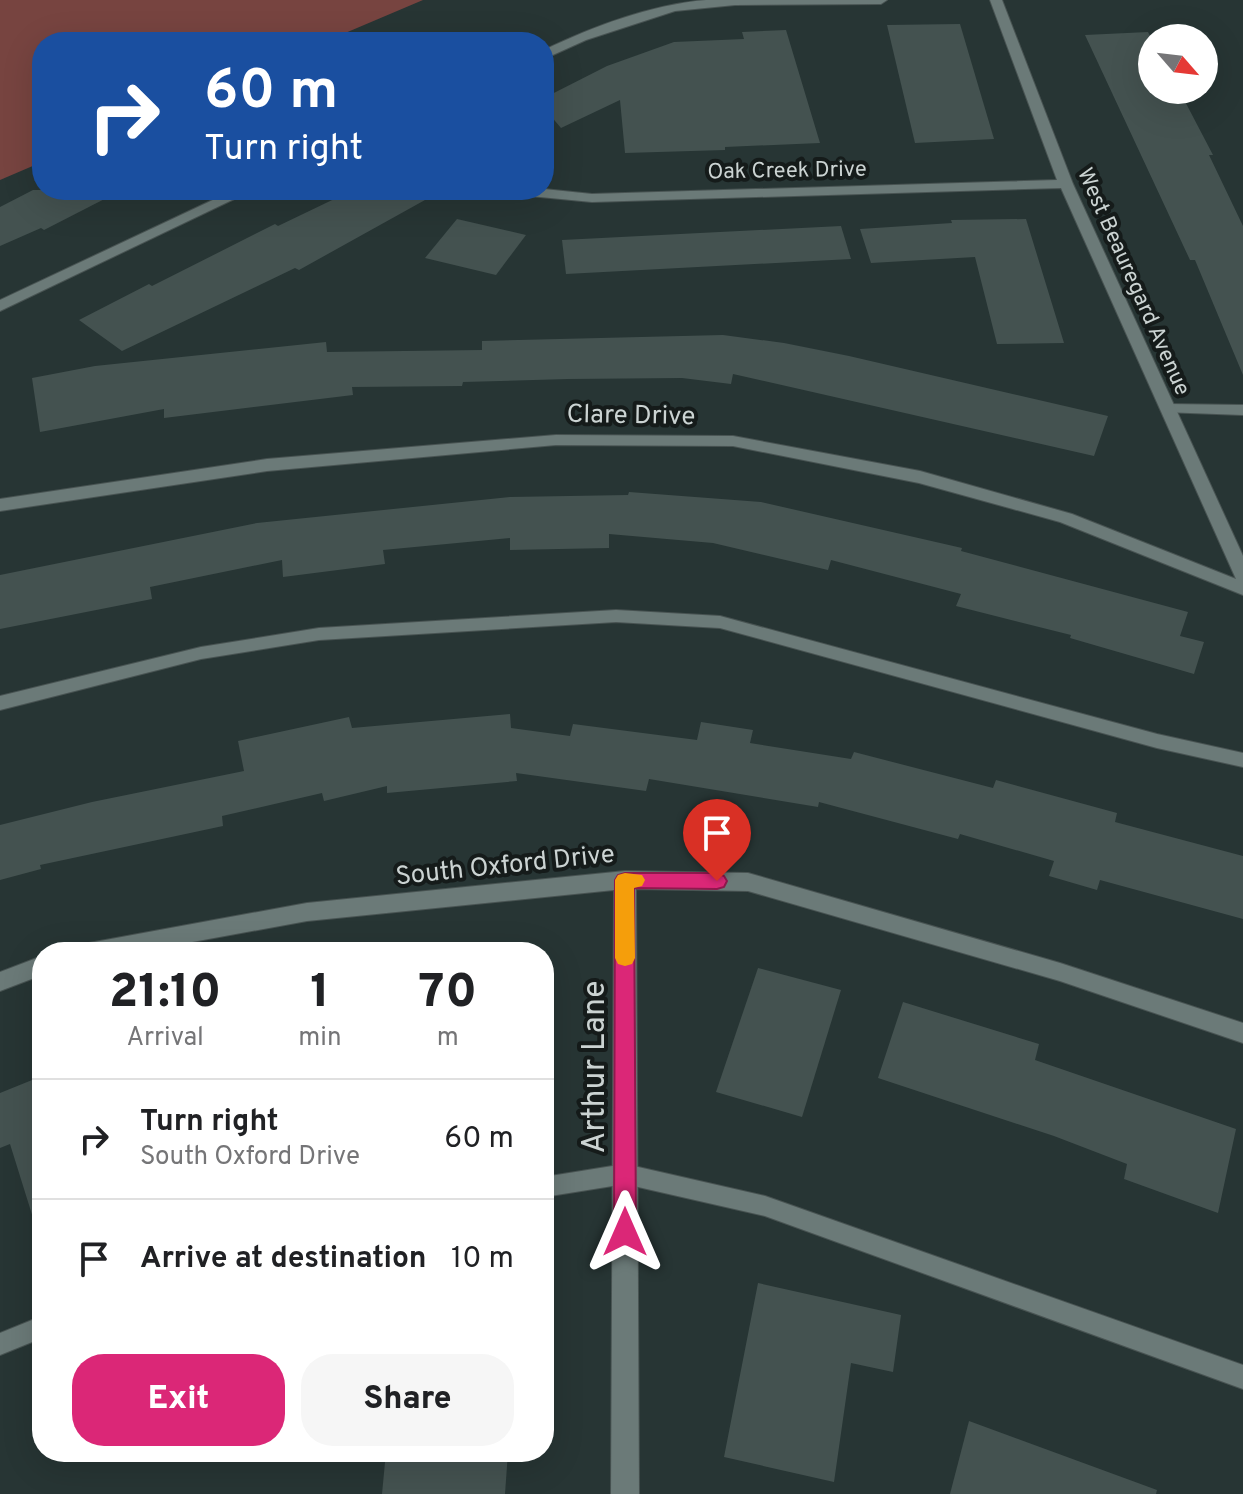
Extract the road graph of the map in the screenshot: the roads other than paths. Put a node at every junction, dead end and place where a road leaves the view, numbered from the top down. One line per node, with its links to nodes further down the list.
1 (881, 0): 3 (street)
2 (996, 0): 4 (street, West Beauregard Avenue)
3 (554, 50)
4 (1066, 184): 5 (street, Oak Creek Drive); 8 (street, West Beauregard Avenue)
5 (554, 194)
6 (225, 200): 7 (street)
7 (0, 306)
8 (1168, 409): 9 (lane); 11 (street, West Beauregard Avenue)
9 (1243, 410)
10 (0, 505): 12 (street, Clare Drive)
11 (1243, 576)
12 (1243, 589)
13 (0, 703): 14 (lane)
14 (1243, 760)
15 (625, 880): 16 (street, South Oxford Drive); 19 (street, South Oxford Drive); 20 (street, Arthur Lane)
16 (144, 942)
17 (32, 969): 18 (street)
18 (0, 982)
19 (1243, 1033)
20 (625, 1174): 21 (lane); 24 (lane); 25 (street, Arthur Lane)
21 (554, 1185)
22 (32, 1331): 23 (lane)
23 (0, 1344)
24 (1243, 1377)
25 (625, 1494)

